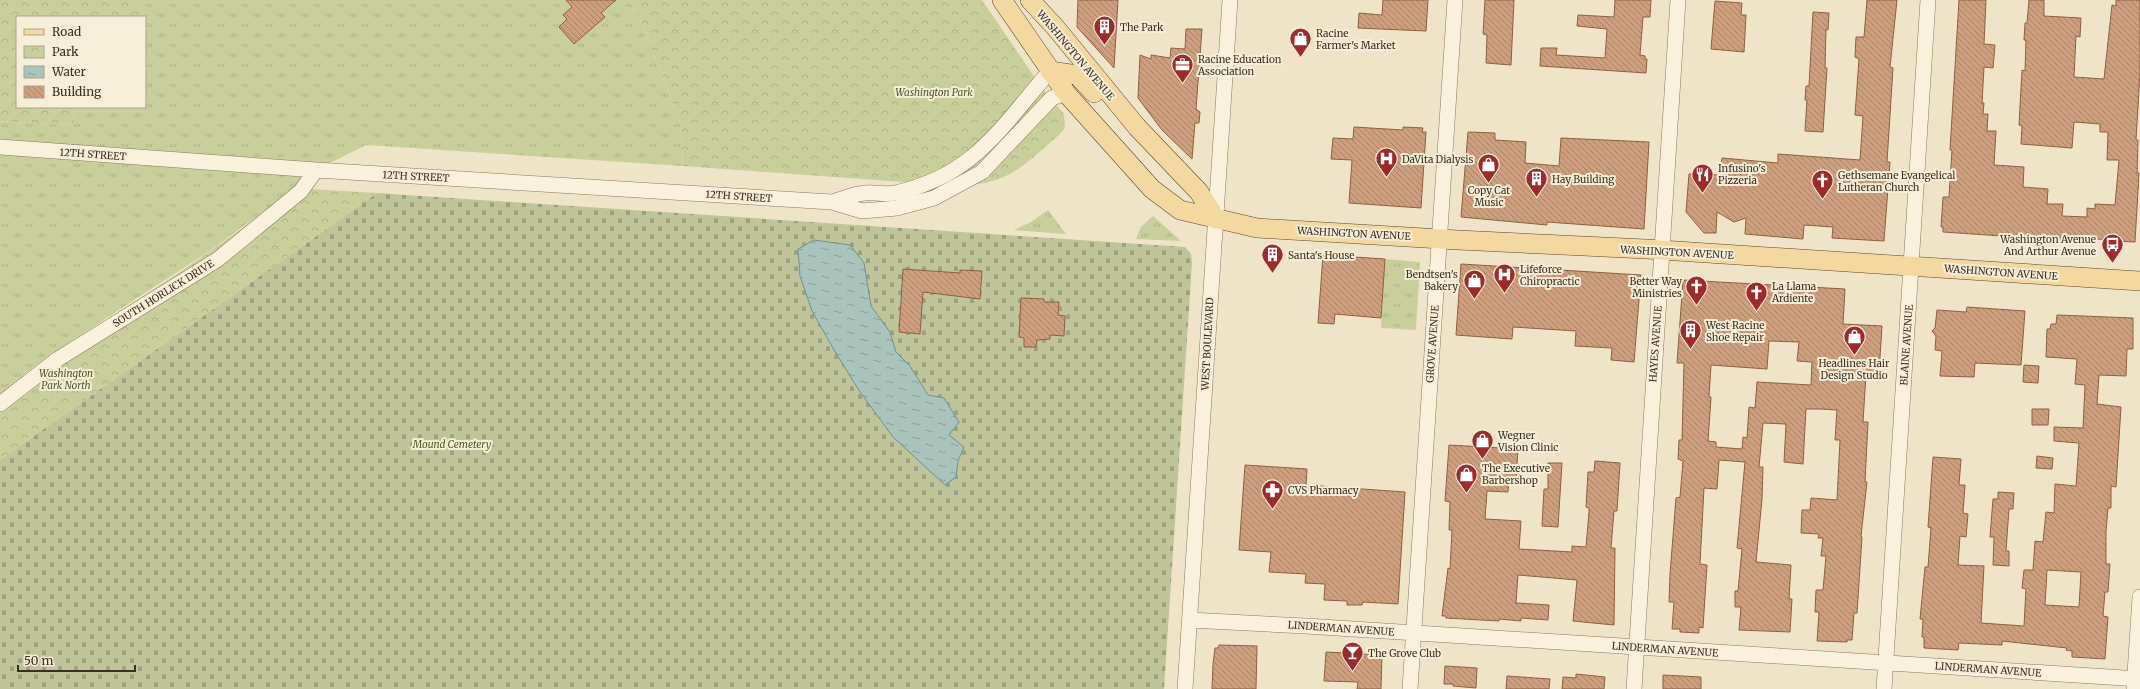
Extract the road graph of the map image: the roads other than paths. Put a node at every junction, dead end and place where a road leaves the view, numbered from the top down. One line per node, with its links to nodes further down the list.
1 (1002, 0): 7 (main road, WASHINGTON AVENUE)
2 (1030, 0): 9 (main road, WASHINGTON AVENUE)
3 (1230, 0): 13 (street, WEST BOULEVARD)
4 (1455, 0): 14 (street, GROVE AVENUE)
5 (1678, 0): 15 (street, HAYES AVENUE)
6 (1928, 0): 16 (street, BLAINE AVENUE)
7 (1050, 71): 8 (main road, WASHINGTON AVENUE); 9 (main road); 12 (street, 12TH STREET)
8 (1066, 93): 12 (street, 12TH STREET); 13 (main road, WASHINGTON AVENUE)
9 (1137, 127): 13 (main road, WASHINGTON AVENUE)
10 (0, 147): 11 (street, 12TH STREET)
11 (316, 170): 12 (street, 12TH STREET); 18 (street, SOUTH HORLICK DRIVE)
12 (832, 202)
13 (1216, 219): 14 (main road, WASHINGTON AVENUE); 20 (street, WEST BOULEVARD)
14 (1439, 239): 15 (main road, WASHINGTON AVENUE); 21 (street, GROVE AVENUE)
15 (1662, 250): 16 (main road, WASHINGTON AVENUE); 22 (street, HAYES AVENUE)
16 (1912, 266): 17 (main road, WASHINGTON AVENUE); 23 (street, BLAINE AVENUE)
17 (2140, 281)
18 (0, 404)
19 (2140, 597): 24 (street)
20 (1189, 620): 21 (street, LINDERMAN AVENUE); 25 (street, WEST BOULEVARD)
21 (1413, 633): 22 (street, LINDERMAN AVENUE); 26 (street, GROVE AVENUE)
22 (1636, 647): 23 (street, LINDERMAN AVENUE); 27 (street, HAYES AVENUE)
23 (1886, 662): 24 (street, LINDERMAN AVENUE); 28 (street, BLAINE AVENUE)
24 (2136, 682)
25 (1184, 689)
26 (1410, 689)
27 (1634, 689)
28 (1884, 689)

